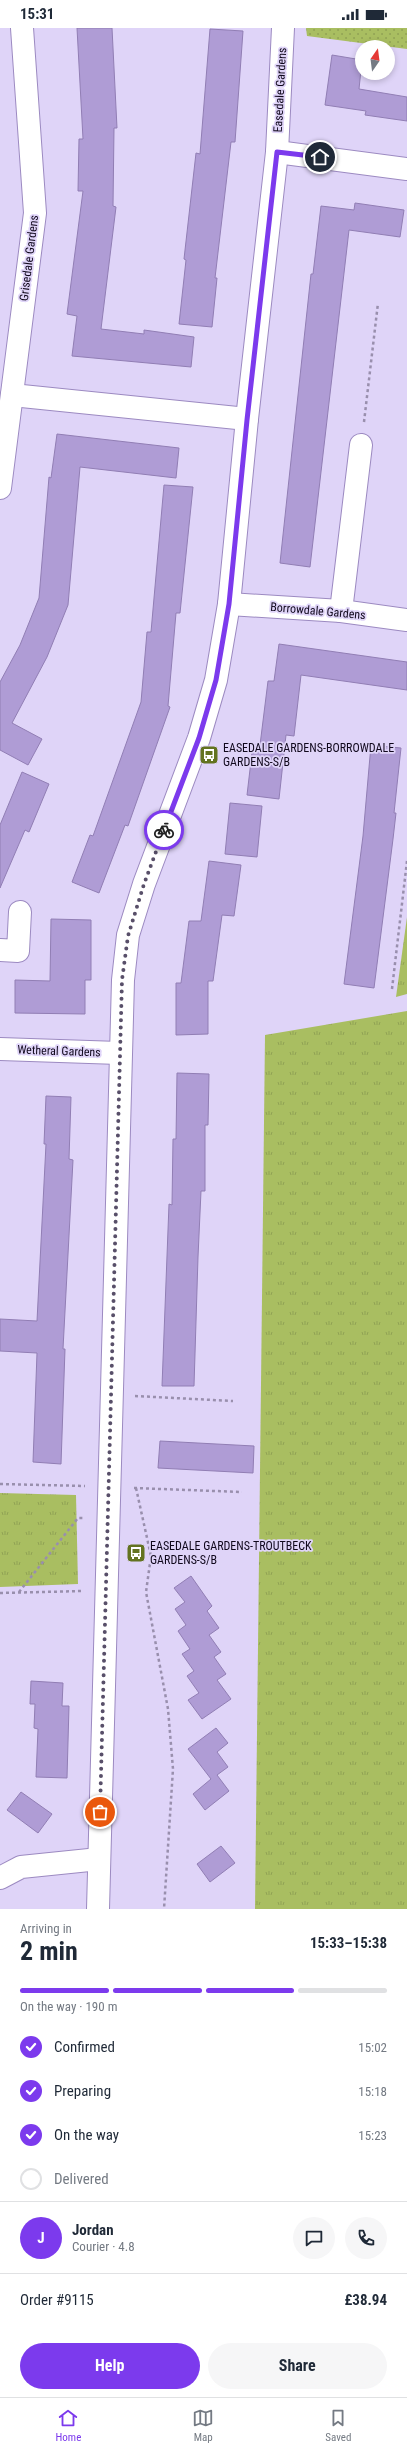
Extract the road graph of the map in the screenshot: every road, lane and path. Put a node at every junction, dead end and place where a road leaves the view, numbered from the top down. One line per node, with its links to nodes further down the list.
1 (22, 28): 6 (street, Grisedale Gardens)
2 (283, 28): 3 (street, Easedale Gardens)
3 (277, 152): 4 (street); 7 (street, Easedale Gardens)
4 (407, 169)
5 (378, 303): 8 (path)
6 (12, 395): 7 (street); 9 (street, Grisedale Gardens)
7 (247, 420): 10 (street, Easedale Gardens)
8 (361, 445): 11 (street)
9 (0, 488)
10 (229, 604): 11 (street, Borrowdale Gardens); 18 (street, Easedale Gardens)
11 (341, 611): 12 (street, Borrowdale Gardens)
12 (407, 620)
13 (407, 861): 16 (path)
14 (20, 912): 15 (street)
15 (0, 950)
16 (392, 989)
17 (0, 1049): 18 (street, Wetheral Gardens)
18 (119, 1053): 19 (street, Easedale Gardens)
19 (110, 1394): 20 (path); 22 (street, Easedale Gardens)
20 (233, 1401)
21 (136, 1488): 29 (path)
22 (107, 1516): 23 (street, Easedale Gardens); 24 (path)
23 (105, 1591): 24 (path); 26 (street, Easedale Gardens)
24 (19, 1592): 25 (path)
25 (0, 1593)
26 (99, 1859): 27 (street); 28 (street, Easedale Gardens)
27 (0, 1878)
28 (98, 1909)
29 (164, 1909)

